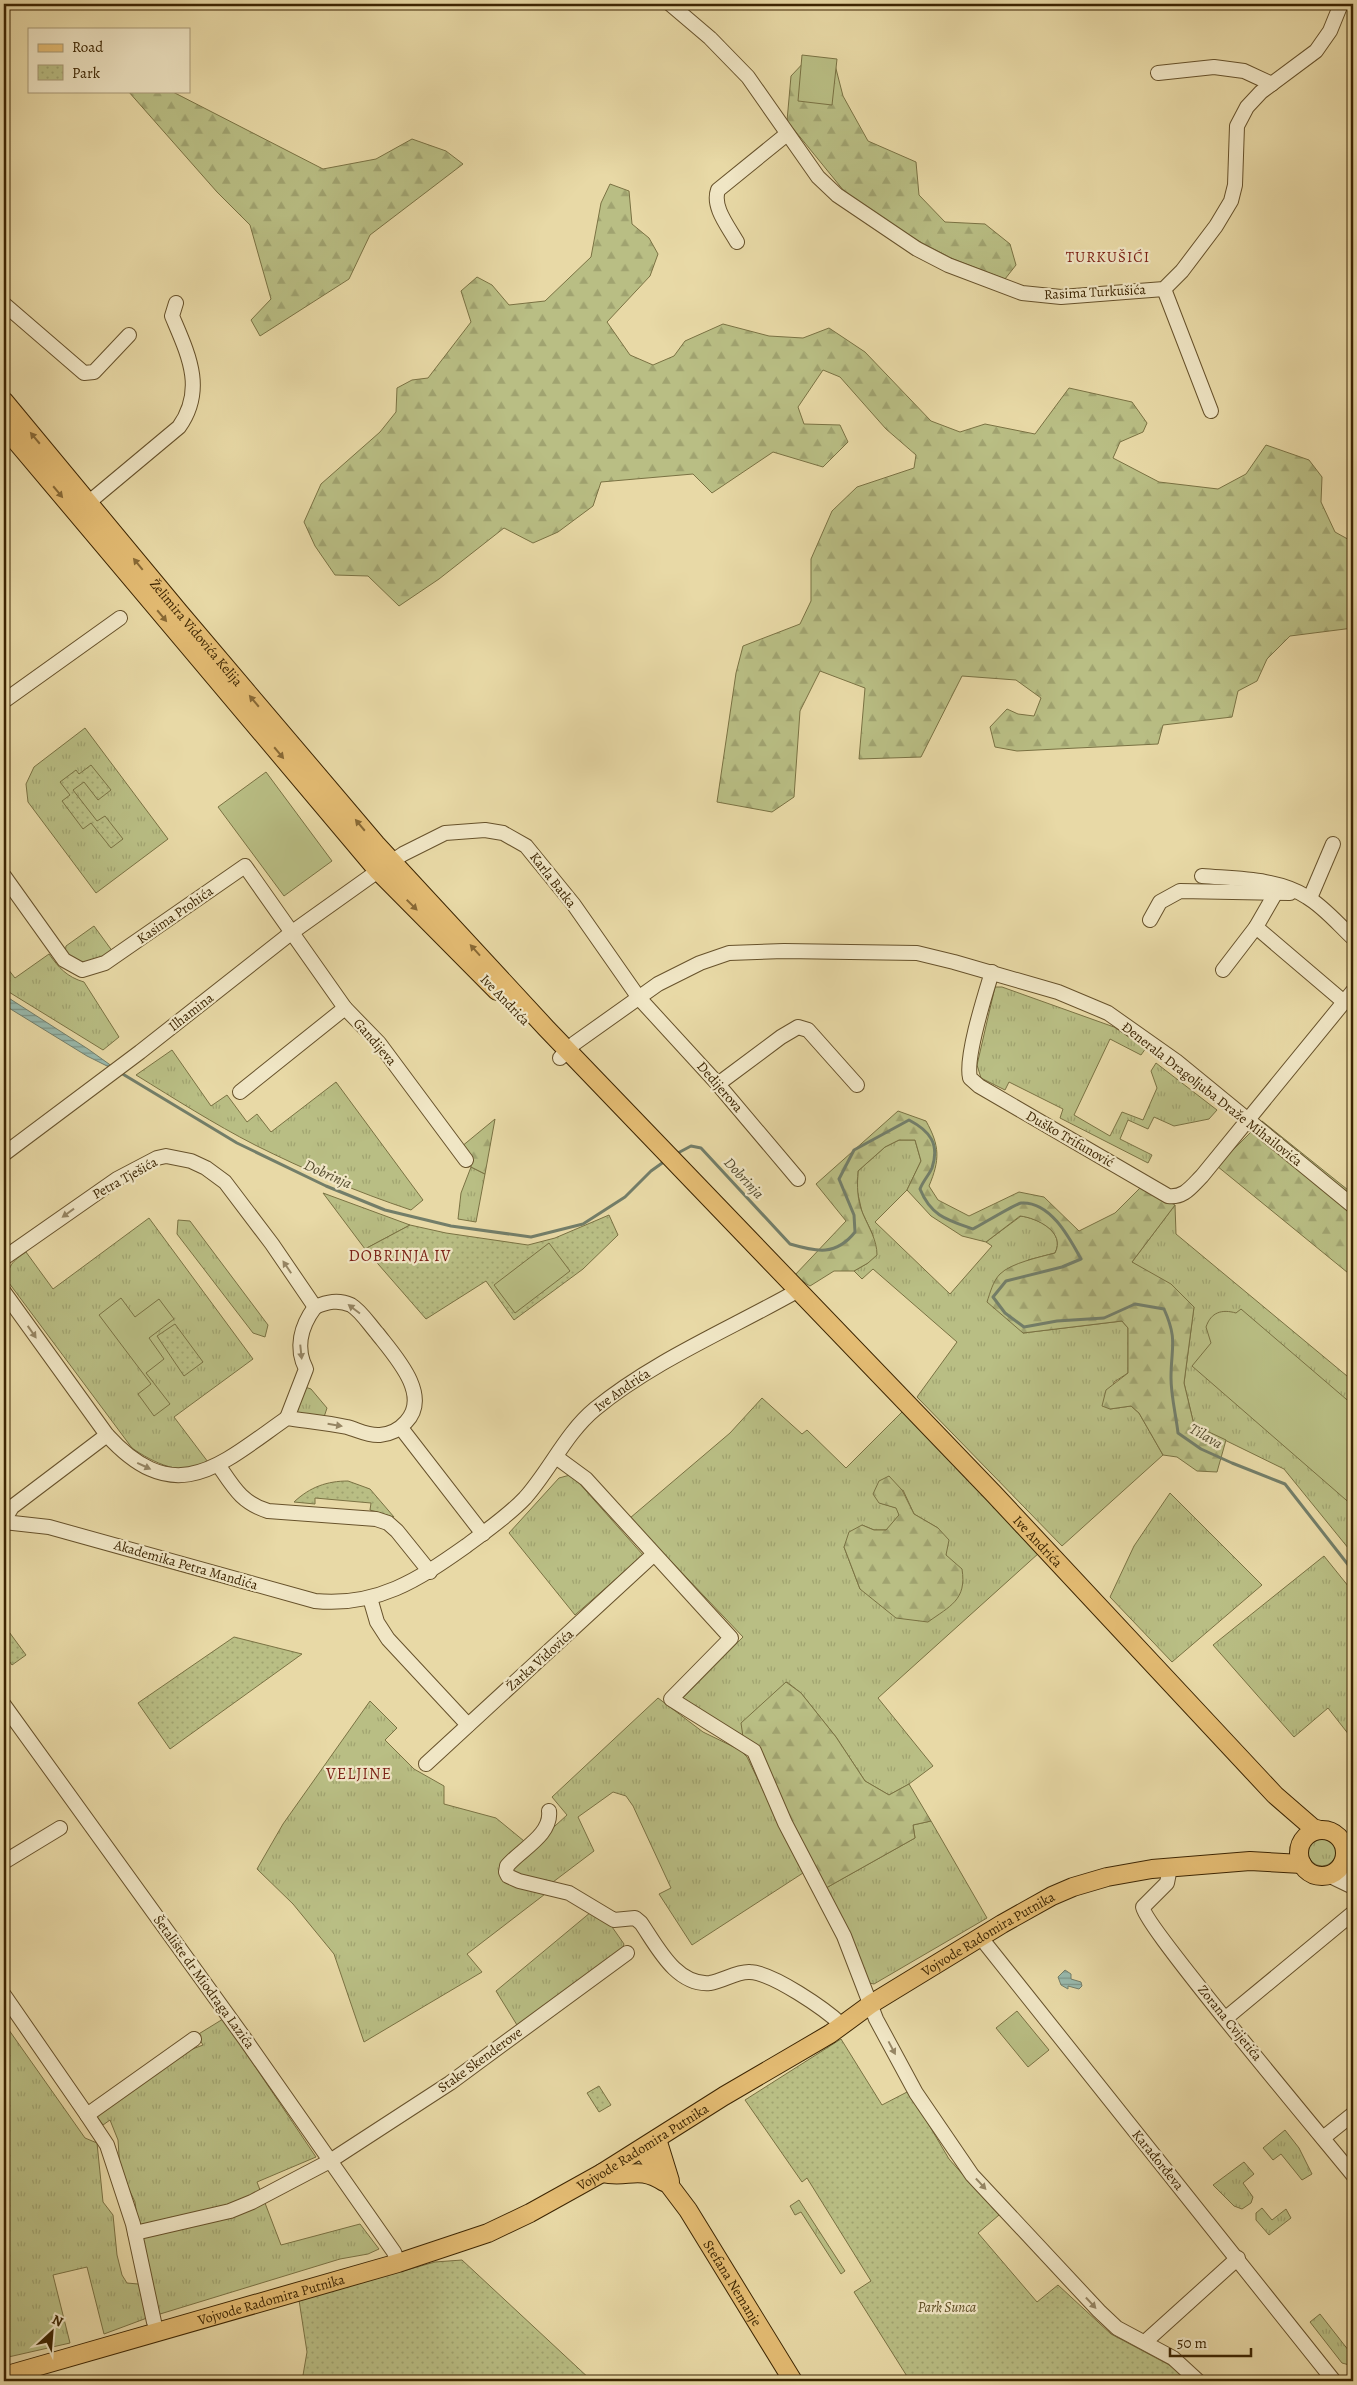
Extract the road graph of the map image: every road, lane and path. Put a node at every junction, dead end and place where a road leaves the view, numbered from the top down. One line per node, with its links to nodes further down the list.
1 (670, 4): 5 (street, Rasima Turkušića)
2 (1341, 4): 4 (street, Rasima Turkušića)
3 (1158, 73): 4 (street)
4 (1272, 84): 7 (street, Rasima Turkušića)
5 (787, 134): 6 (street); 7 (street, Rasima Turkušića)
6 (737, 242)
7 (1164, 288): 12 (street)
8 (176, 303): 14 (street)
9 (4, 304): 10 (street)
10 (129, 335)
11 (4, 401): 14 (main road, Želimira Vidovića Kelija, one-way to 11)
12 (1211, 411)
13 (4, 427): 18 (main road, Želimira Vidovića Kelija, one-way to 18)
14 (88, 503): 18 (main road, Želimira Vidovića Kelija, one-way to 14)
15 (120, 618): 16 (street)
16 (4, 701)
17 (1333, 844): 22 (street)
18 (385, 866): 25 (street, Ilhamina); 30 (street, Karla Batka); 33 (main road, Ive Andrića)
19 (4, 876): 25 (street, Kasima Prohića)
20 (1202, 876): 22 (street)
21 (1274, 894): 22 (street); 23 (street); 24 (street)
22 (1305, 895): 26 (street)
23 (1150, 920)
24 (1256, 927): 27 (street); 31 (street)
25 (291, 933): 32 (street); 38 (street, Ilhamina)
26 (1353, 938)
27 (1224, 970)
28 (992, 972): 30 (street, Đenerala Dragoljuba Draže Mihailovića); 37 (street, Đenerala Dragoljuba Draže Mihailovića); 37 (street, Duško Trifunović)
29 (1353, 991): 31 (street)
30 (639, 998): 33 (street, Đenerala Dragoljuba Draže Mihailovića); 34 (street, Dedijerova)
31 (1344, 1002): 37 (street)
32 (345, 1008): 36 (street, Gandijeva); 39 (street, Gandijeva)
33 (564, 1054): 43 (main road, Ive Andrića)
34 (718, 1084): 35 (street); 40 (street, Dedijerova)
35 (856, 1085)
36 (240, 1092)
37 (1247, 1120): 41 (street, Đenerala Dragoljuba Draže Mihailovića)
38 (4, 1154)
39 (466, 1160)
40 (798, 1178)
41 (1353, 1206)
42 (4, 1258): 45 (street, Petra Tješića, one-way to 42)
43 (797, 1291): 49 (street, Ive Andrića); 59 (main road, Ive Andrića)
44 (4, 1292): 48 (street, one-way to 48)
45 (315, 1307): 46 (street, one-way to 46); 47 (street, one-way to 45)
46 (286, 1418): 47 (street, one-way to 47); 50 (street)
47 (401, 1428): 52 (street)
48 (107, 1435): 50 (street, one-way to 50); 51 (street)
49 (556, 1457): 52 (street, Ive Andrića); 53 (street)
50 (219, 1466): 54 (street)
51 (4, 1521): 55 (street, Akademika Petra Mandića)
52 (483, 1534): 54 (street, Akademika Petra Mandića)
53 (653, 1555): 57 (street, Žarka Vidovića); 77 (street)
54 (430, 1572): 55 (street, Akademika Petra Mandića)
55 (370, 1598): 57 (street)
56 (4, 1704): 86 (street, Šetalište dr Miodraga Lazića)
57 (468, 1725): 58 (street, Žarka Vidovića)
58 (426, 1764)
59 (1275, 1795): 62 (main road, Ive Andrića); 64 (main road, Ive Andrića)
60 (549, 1811): 79 (street)
61 (60, 1828): 67 (street)
62 (1320, 1830): 63 (main road); 64 (main road)
63 (1345, 1837): 65 (main road)
64 (1301, 1844): 66 (main road, Vojvode Radomira Putnika); 68 (main road)
65 (1347, 1859): 70 (main road); 71 (street)
66 (1250, 1860): 68 (main road, Vojvode Radomira Putnika); 69 (main road, Vojvode Radomira Putnika)
67 (4, 1862)
68 (1302, 1864): 70 (main road)
69 (1170, 1868): 74 (main road, Vojvode Radomira Putnika); 78 (street, Zorana Cvijetića)
70 (1328, 1875): 72 (street)
71 (1353, 1877)
72 (1353, 1887)
73 (1353, 1913): 78 (street)
74 (982, 1938): 77 (main road, Vojvode Radomira Putnika); 91 (street, Karađorđeva)
75 (627, 1953): 86 (street, Stake Skenderove)
76 (4, 1995): 82 (street)
77 (871, 2004): 79 (main road, Vojvode Radomira Putnika); 94 (street, one-way to 94)
78 (1226, 2018): 83 (street, Zorana Cvijetića)
79 (842, 2025): 84 (main road, Vojvode Radomira Putnika)
80 (194, 2040): 82 (street)
81 (1353, 2114): 83 (street)
82 (87, 2115): 90 (street)
83 (1323, 2138): 88 (street, Zorana Cvijetića)
84 (657, 2139): 85 (main road, Vojvode Radomira Putnika); 89 (main road, Stefana Nemanje)
85 (642, 2149): 87 (main road, Vojvode Radomira Putnika); 89 (main road, Stefana Nemanje)
86 (330, 2161): 90 (street, Stake Skenderove); 92 (street, Šetalište dr Miodraga Lazića)
87 (602, 2173): 89 (main road); 92 (main road, Vojvode Radomira Putnika)
88 (1353, 2175)
89 (671, 2186): 96 (main road, Stefana Nemanje)
90 (135, 2233): 93 (street)
91 (1238, 2258): 94 (street); 98 (street, Karađorđeva)
92 (398, 2263): 95 (main road, Vojvode Radomira Putnika)
93 (154, 2322)
94 (1146, 2342): 97 (street)
95 (4, 2376)
96 (792, 2381)
97 (1198, 2381)
98 (1334, 2381)

